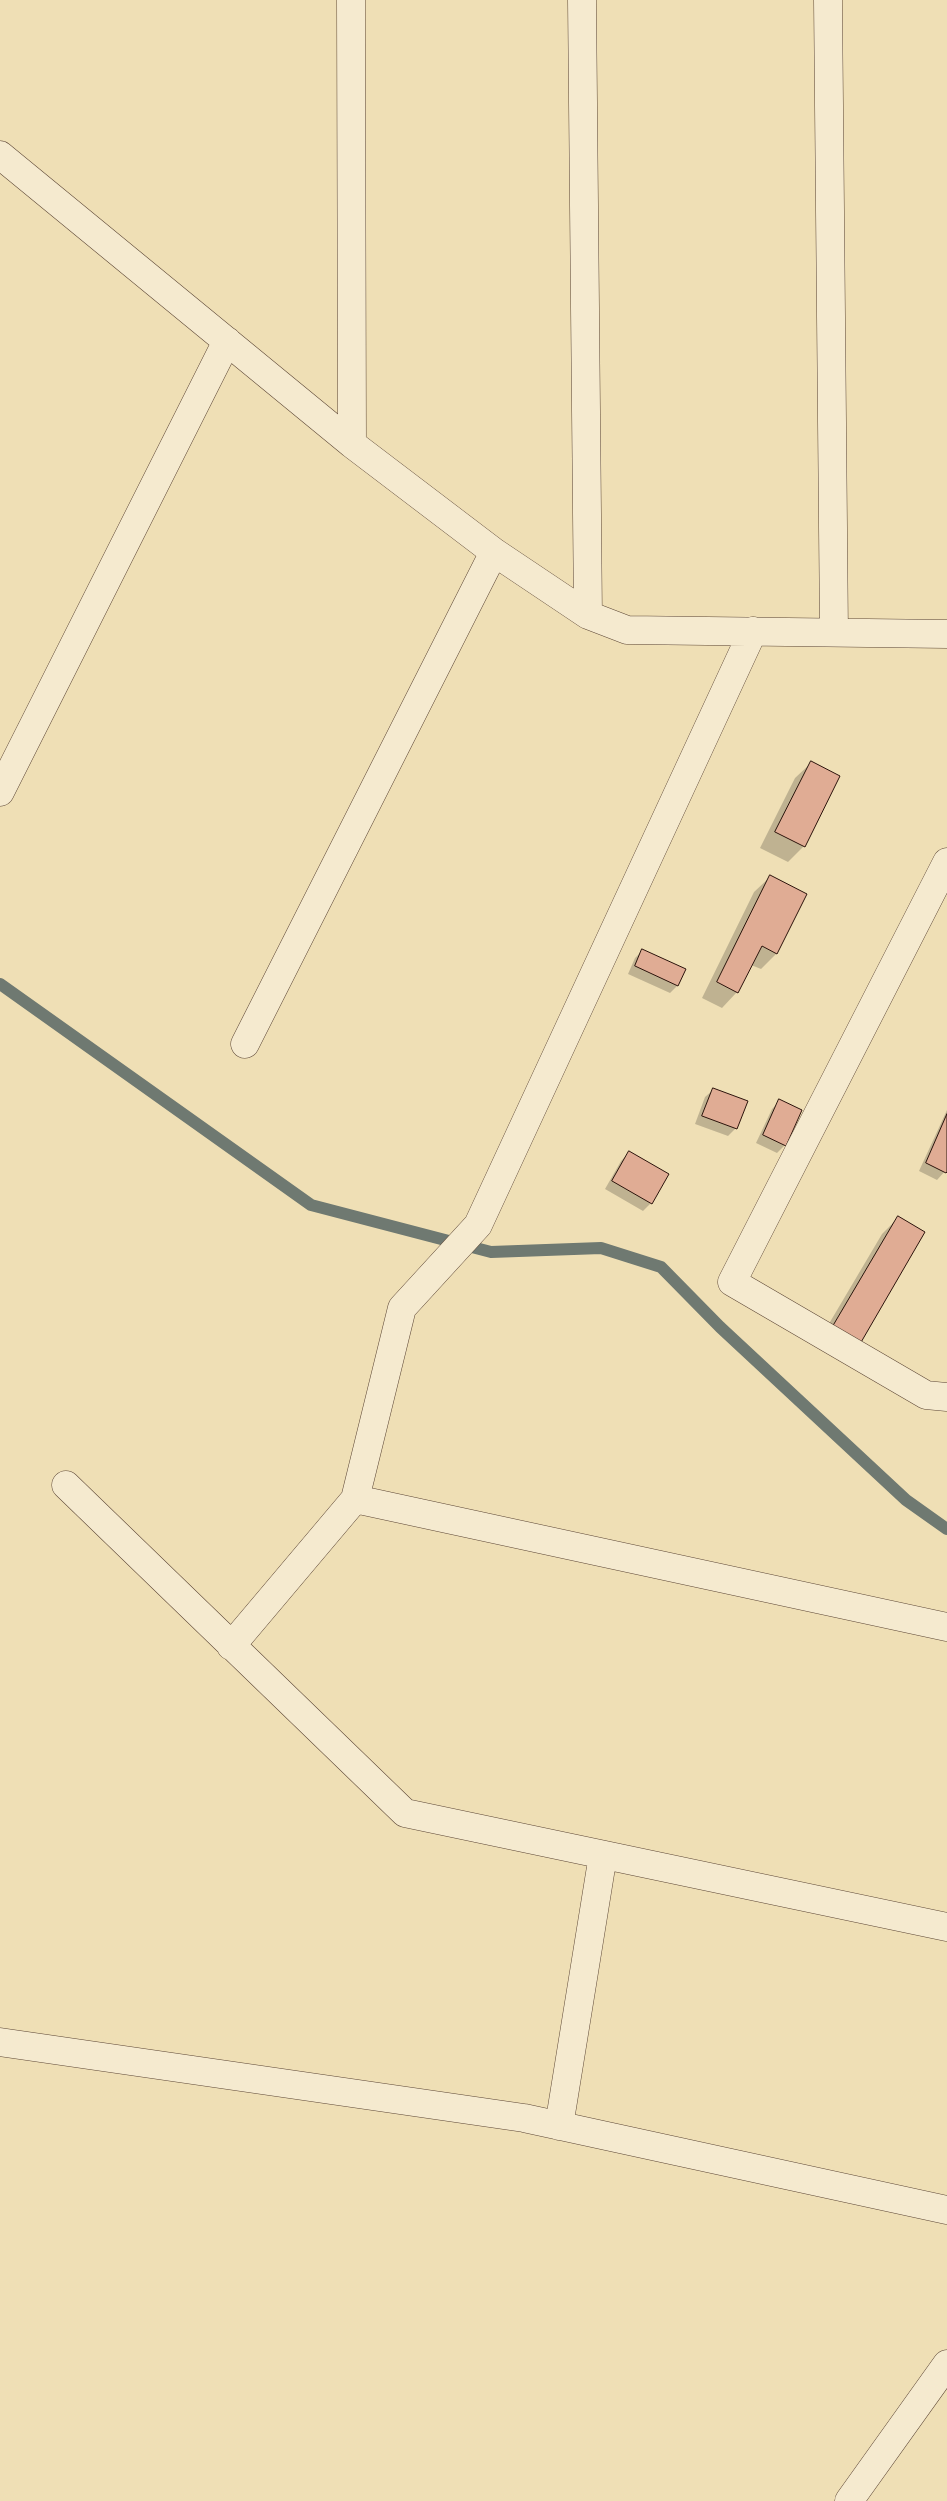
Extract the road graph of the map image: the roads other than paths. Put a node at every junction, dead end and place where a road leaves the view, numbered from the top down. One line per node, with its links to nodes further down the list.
1 (351, 0): 6 (street)
2 (582, 0): 8 (street)
3 (828, 0): 10 (street)
4 (0, 155): 5 (street)
5 (227, 342): 6 (street); 12 (street)
6 (352, 444): 7 (street)
7 (494, 552): 8 (street); 14 (street)
8 (588, 615): 9 (street)
9 (753, 631): 10 (street); 17 (street)
10 (834, 632): 11 (street)
11 (947, 634)
12 (0, 792)
13 (947, 862): 15 (street)
14 (245, 1044)
15 (947, 1397)
16 (66, 1485): 19 (street)
17 (355, 1498): 18 (street); 19 (street)
18 (947, 1627)
19 (231, 1646): 20 (street)
20 (603, 1854): 21 (street); 23 (street)
21 (947, 1927)
22 (0, 2042): 23 (street)
23 (559, 2126): 24 (street)
24 (947, 2210)
25 (947, 2364): 26 (street)
26 (849, 2501)

